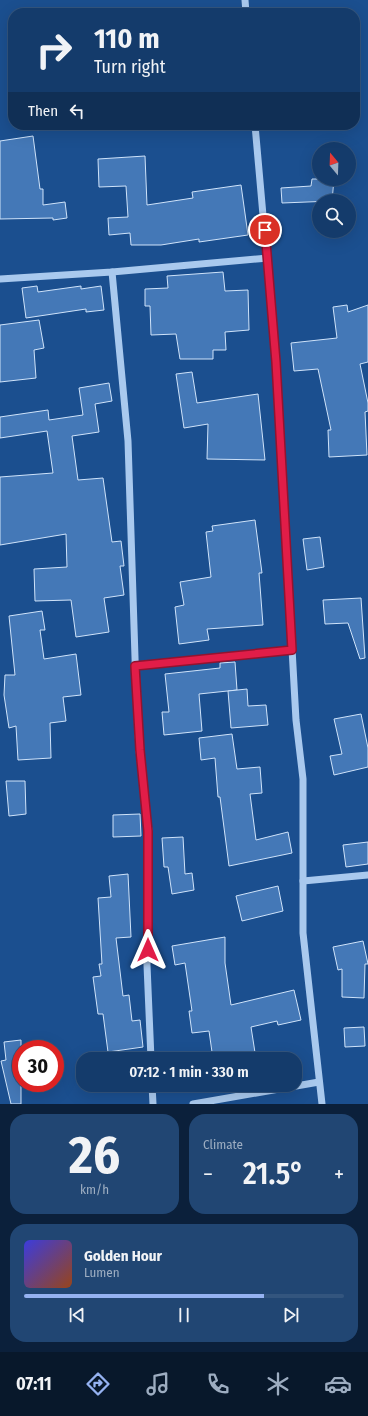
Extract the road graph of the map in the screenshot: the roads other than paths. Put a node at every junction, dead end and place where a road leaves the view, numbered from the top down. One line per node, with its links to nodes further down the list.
1 (255, 130): 2 (street)
2 (268, 258): 3 (street); 5 (street)
3 (112, 272): 4 (street); 6 (street)
4 (0, 279)
5 (292, 650): 6 (street); 8 (street)
6 (135, 666): 9 (street)
7 (368, 875): 8 (street)
8 (303, 881): 10 (street)
9 (151, 1052)
10 (319, 1082): 13 (street); 14 (street)
11 (152, 1092): 12 (street)
12 (153, 1104)
13 (193, 1104)
14 (322, 1104)

